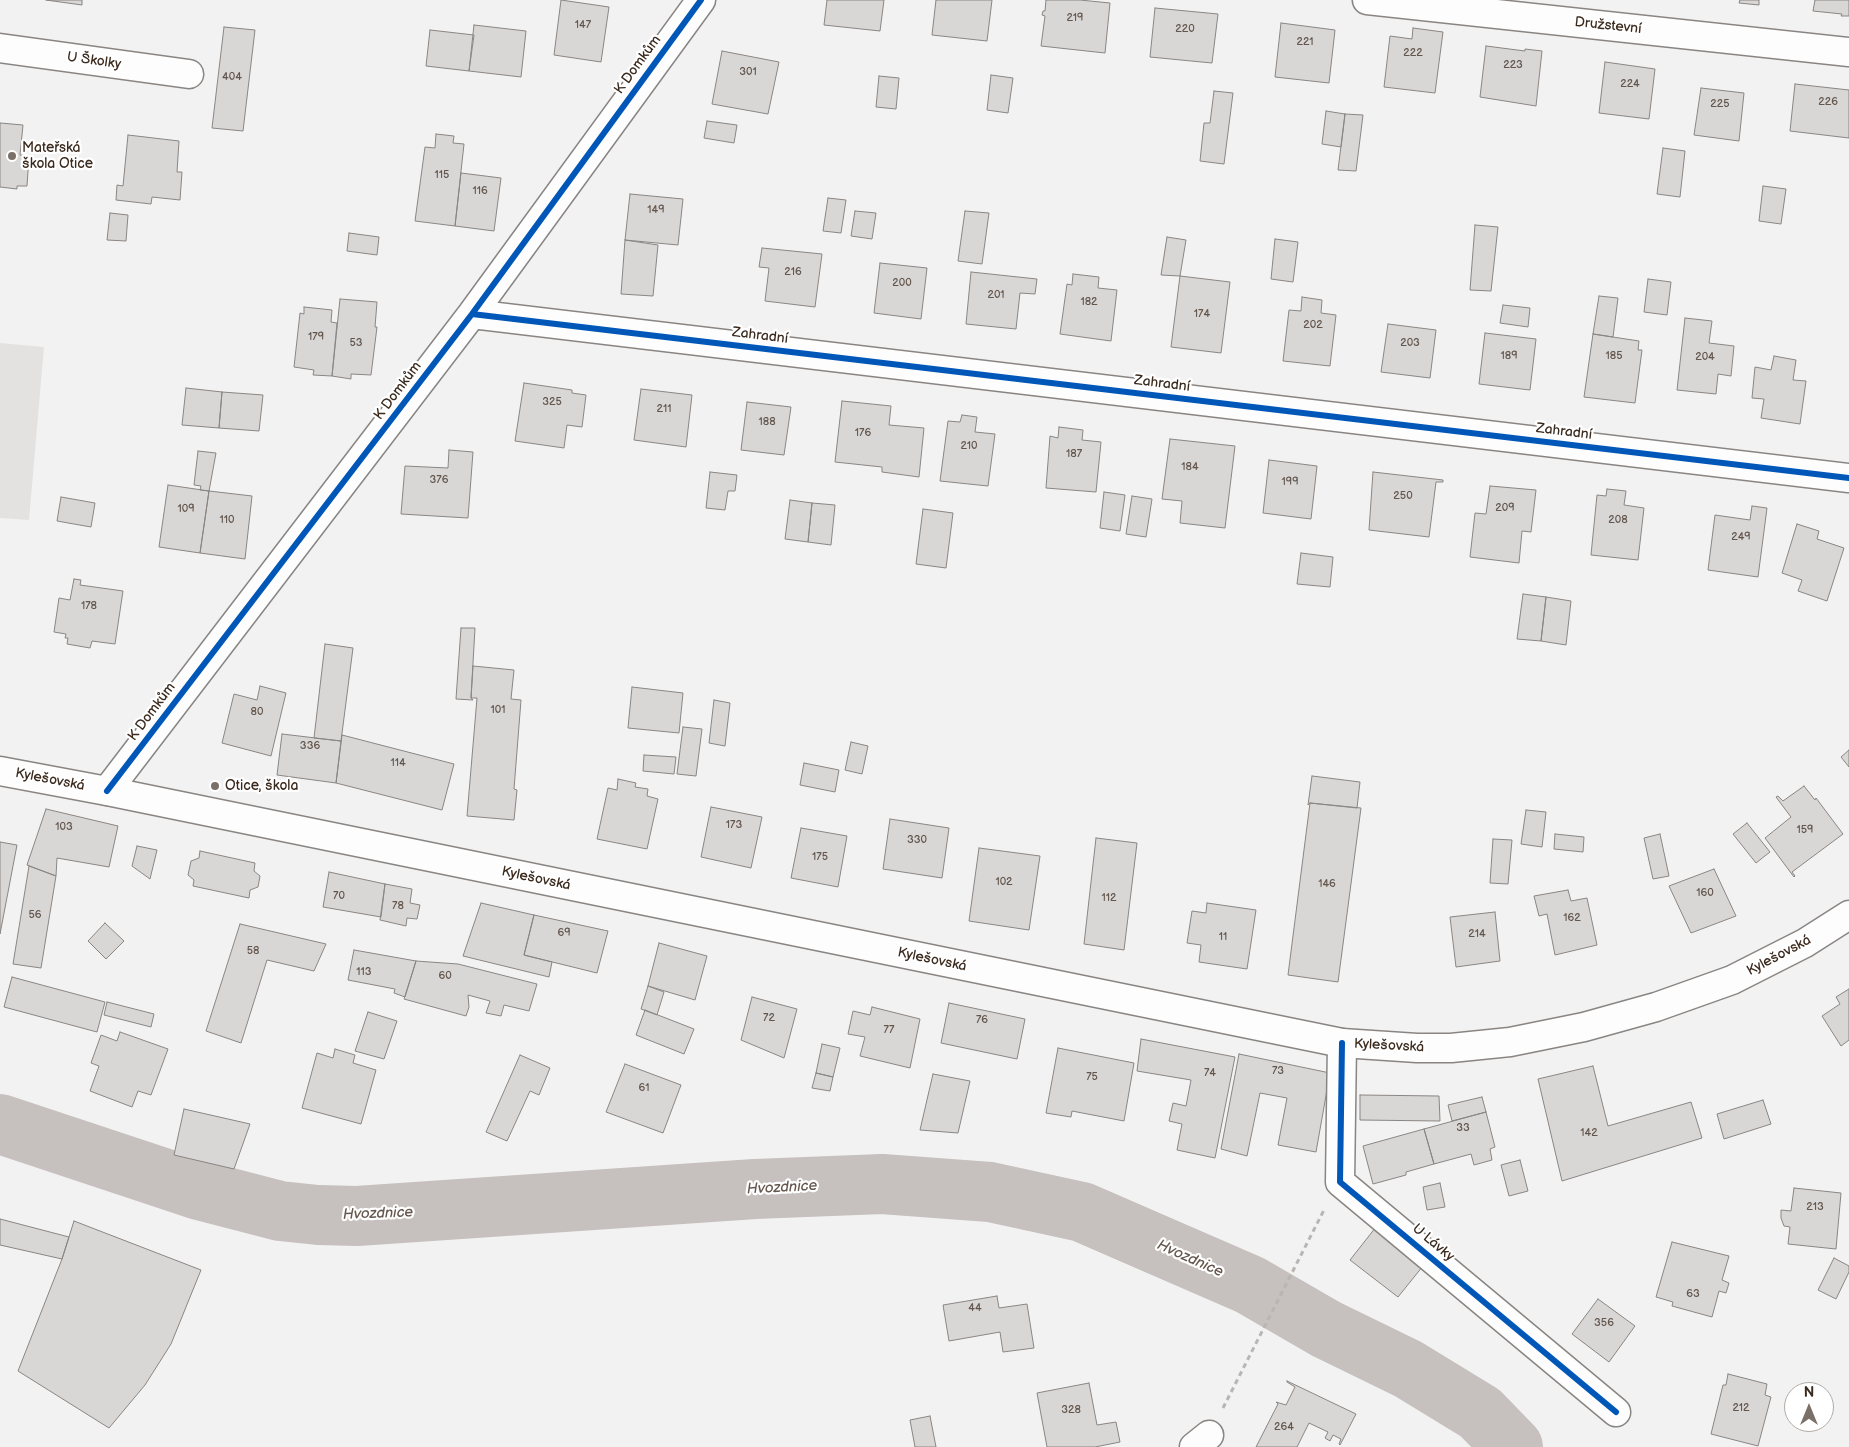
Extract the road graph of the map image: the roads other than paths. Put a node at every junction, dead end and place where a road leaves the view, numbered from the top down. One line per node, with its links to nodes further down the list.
1 (701, 0): 6 (street, K Domkům)
2 (1367, 0): 4 (street, Družstevní)
3 (0, 48): 5 (street, U Školky)
4 (1849, 52)
5 (189, 74)
6 (472, 314): 7 (street, Zahradní); 9 (street, K Domkům)
7 (1849, 478)
8 (0, 771): 9 (street, Kylešovská)
9 (107, 791): 11 (street, Kylešovská)
10 (1849, 915): 11 (street, Kylešovská)
11 (1342, 1043): 12 (street, U Lávky)
12 (1616, 1412)

